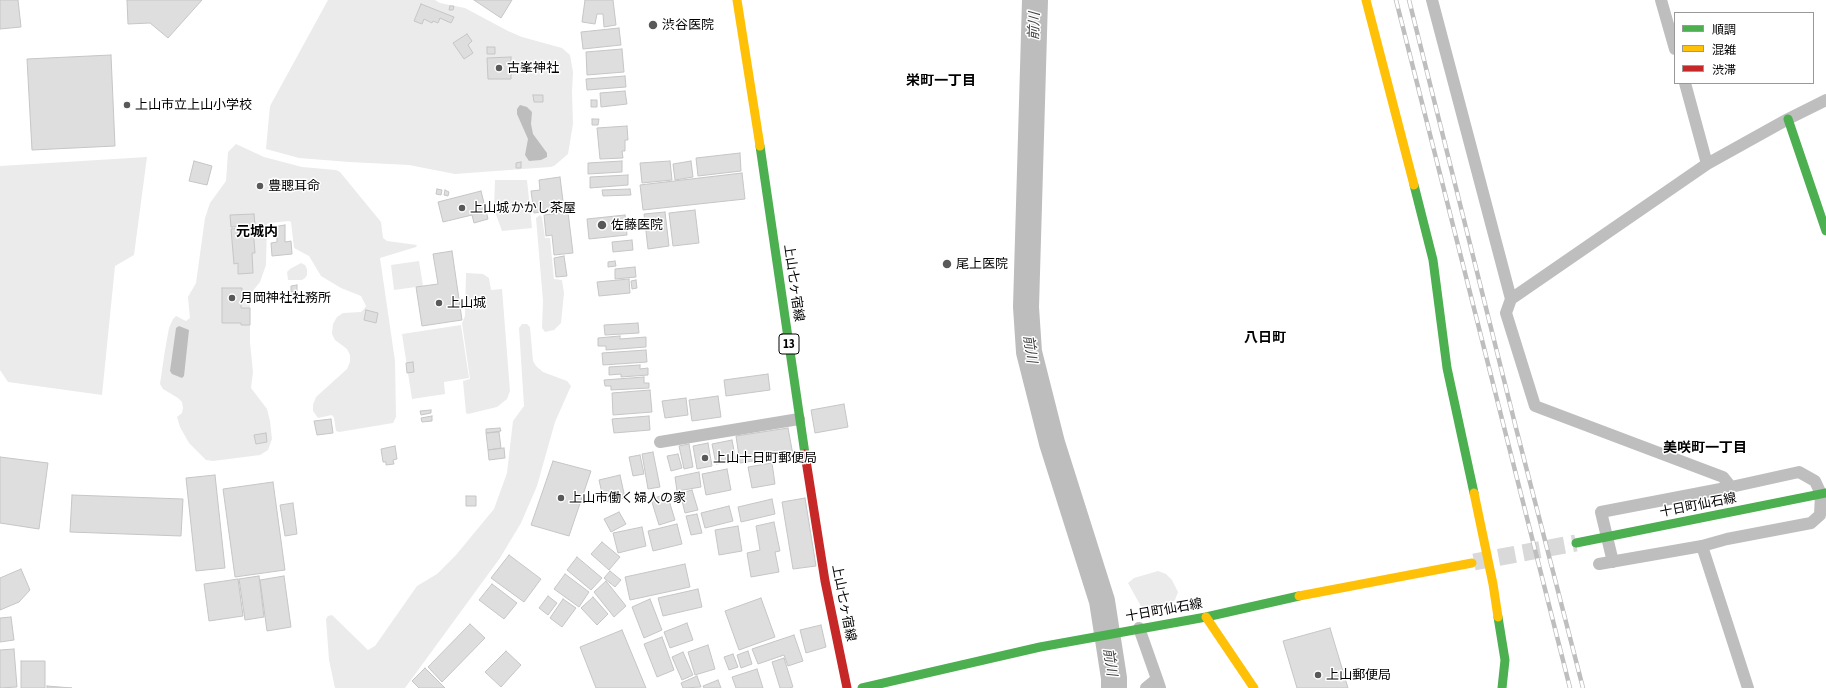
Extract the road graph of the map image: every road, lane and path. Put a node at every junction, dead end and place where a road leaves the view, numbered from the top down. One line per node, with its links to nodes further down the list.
1 (737, 0): 12 (main road, 上山七ヶ宿線 / 13)
2 (1366, 0): 29 (main road)
3 (1432, 0): 11 (street)
4 (1661, 0): 5 (street)
5 (1674, 45)
6 (1685, 84): 9 (street)
7 (1826, 100): 8 (street)
8 (1788, 119): 9 (street); 10 (main road)
9 (1707, 164): 11 (street)
10 (1826, 231)
11 (1511, 299): 14 (street)
12 (799, 419): 13 (street); 25 (main road, 上山七ヶ宿線 / 13)
13 (660, 442)
14 (1731, 487): 15 (street); 19 (street)
15 (1823, 494): 16 (street); 17 (main road, 十日町仙石線)
16 (1823, 516): 18 (street)
17 (1576, 543)
18 (1702, 546): 19 (street); 30 (street)
19 (1612, 558): 21 (street)
20 (1472, 563): 22 (main road, 十日町仙石線)
21 (1600, 564)
22 (1206, 617): 23 (main road, 十日町仙石線); 28 (main road)
23 (1139, 628): 24 (street); 26 (main road, 十日町仙石線)
24 (1158, 684): 27 (street)
25 (847, 688)
26 (862, 688)
27 (1146, 688)
28 (1254, 688)
29 (1502, 688)
30 (1748, 688)

